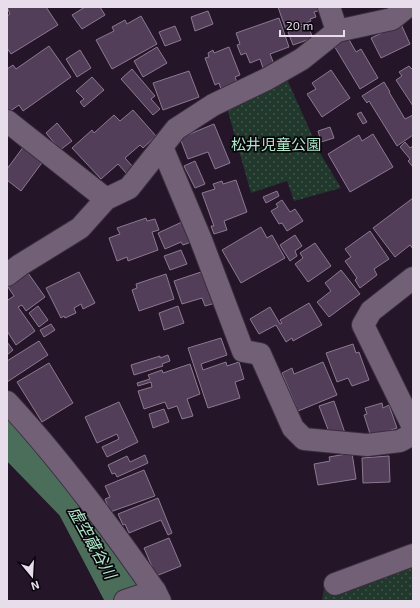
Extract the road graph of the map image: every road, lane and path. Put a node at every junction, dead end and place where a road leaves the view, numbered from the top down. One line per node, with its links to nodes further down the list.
1 (329, 7): 3 (street)
2 (406, 7): 3 (street)
3 (337, 30): 5 (street)
4 (7, 121): 6 (street)
5 (162, 147): 6 (street); 11 (street)
6 (106, 199): 7 (street)
7 (7, 275)
8 (413, 278): 10 (street)
9 (7, 402): 14 (street)
10 (413, 428)
11 (413, 434)
12 (413, 555): 13 (street)
13 (335, 584)
14 (157, 596): 15 (street)
15 (125, 601)

